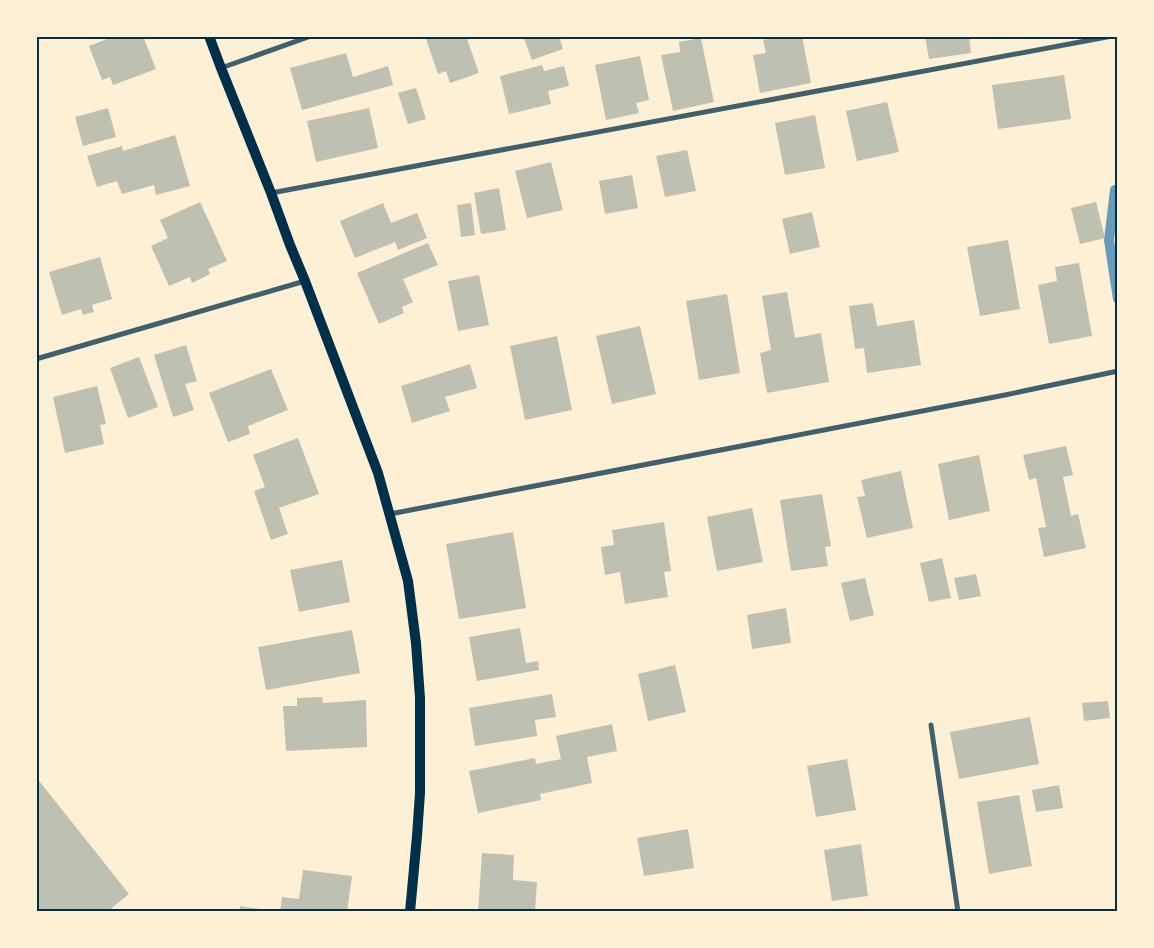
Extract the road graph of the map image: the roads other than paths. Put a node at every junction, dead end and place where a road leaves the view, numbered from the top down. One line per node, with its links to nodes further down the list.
1 (209, 36): 4 (main road)
2 (311, 36): 4 (street)
3 (1112, 36): 5 (street)
4 (221, 68): 5 (main road)
5 (271, 193): 6 (main road)
6 (305, 281): 7 (street); 9 (main road)
7 (36, 359)
8 (1118, 371): 9 (street)
9 (390, 514): 11 (main road)
10 (931, 725): 12 (street)
11 (410, 912)
12 (958, 912)

